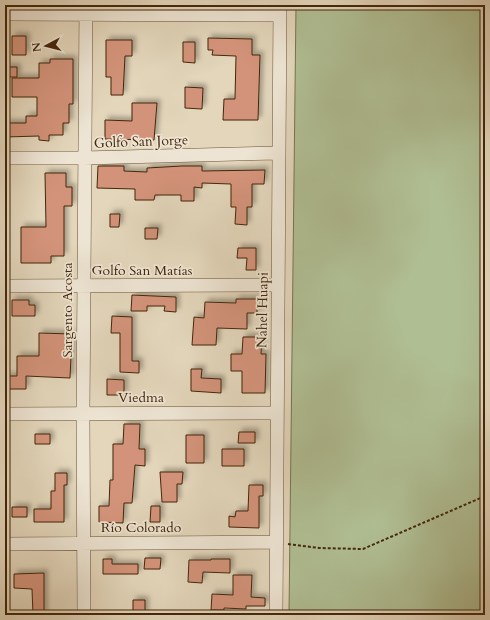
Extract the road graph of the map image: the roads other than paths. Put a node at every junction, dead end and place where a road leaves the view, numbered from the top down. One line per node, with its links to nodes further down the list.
1 (86, 10): 2 (street); 3 (street); 6 (street, Sargento Acosta)
2 (280, 10): 4 (street, Nahel Huapi)
3 (5, 14)
4 (278, 153): 6 (street, Golfo San Jorge); 7 (street, Nahel Huapi)
5 (5, 158): 6 (street, Golfo San Jorge)
6 (84, 158): 9 (street, Sargento Acosta)
7 (278, 285): 9 (street, Golfo San Matías); 10 (street, Nahel Huapi)
8 (5, 286): 9 (street, Golfo San Matías)
9 (83, 287): 12 (street, Sargento Acosta)
10 (276, 413): 12 (street, Viedma); 13 (street, Nahel Huapi)
11 (5, 414): 12 (street, Viedma)
12 (83, 414): 14 (street, Sargento Acosta)
13 (277, 542): 14 (street, Río Colorado); 17 (street, Nahel Huapi)
14 (83, 543): 15 (street, Río Colorado); 16 (street, Sargento Acosta)
15 (5, 544)
16 (84, 615)
17 (276, 615)

